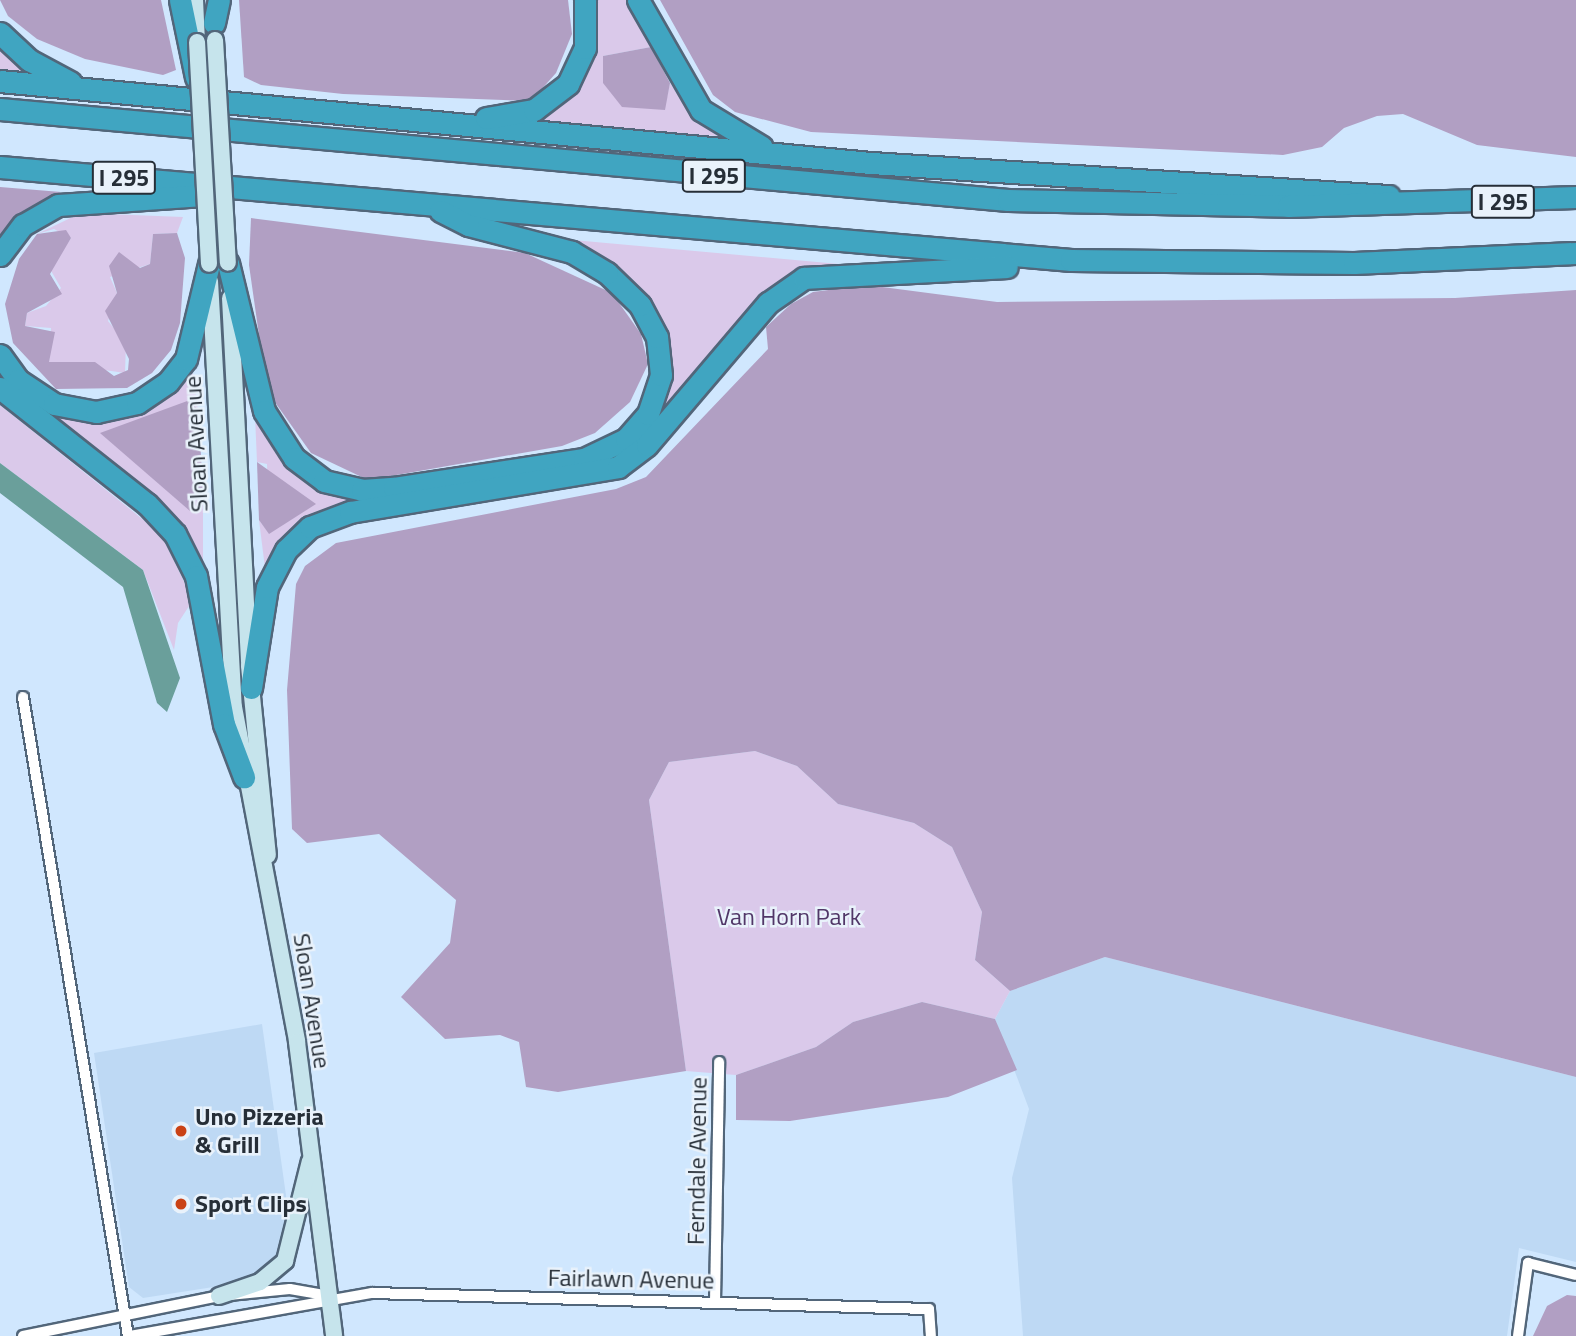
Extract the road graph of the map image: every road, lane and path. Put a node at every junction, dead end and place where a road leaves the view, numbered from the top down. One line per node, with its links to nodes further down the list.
1 (180, 0): 9 (highway)
2 (195, 0): 9 (main road)
3 (213, 0): 7 (main road, Sloan Avenue)
4 (219, 0): 7 (highway)
5 (585, 0): 14 (highway)
6 (638, 0): 15 (highway)
7 (215, 32): 24 (main road, Sloan Avenue, bridge)
8 (0, 33): 11 (highway)
9 (192, 42): 12 (highway, bridge)
10 (0, 81): 11 (highway)
11 (82, 87): 14 (highway)
12 (199, 88): 24 (main road, Sloan Avenue, bridge)
13 (0, 109): 20 (highway, I 295)
14 (395, 117): 15 (highway)
15 (776, 154): 20 (highway)
16 (0, 167): 17 (highway, I 295)
17 (247, 190): 19 (highway, I 295); 22 (highway)
18 (1576, 197): 20 (highway, I 295)
19 (428, 205): 23 (highway, I 295); 24 (highway)
20 (1429, 205)
21 (1576, 253): 23 (highway, I 295)
22 (0, 255)
23 (1071, 260): 27 (highway)
24 (218, 264): 25 (highway); 27 (main road, Sloan Avenue); 29 (main road, Sloan Avenue)
25 (0, 355)
26 (0, 388): 29 (highway)
27 (251, 688): 30 (main road, Sloan Avenue)
28 (23, 697): 37 (street)
29 (244, 777): 30 (main road, Sloan Avenue)
30 (269, 882): 32 (main road, Sloan Avenue)
31 (719, 1062): 36 (street, Ferndale Avenue)
32 (312, 1150): 34 (main road); 35 (main road, Sloan Avenue)
33 (1576, 1275): 42 (street)
34 (219, 1296): 35 (street, Fairlawn Avenue); 37 (street, Fairlawn Avenue)
35 (332, 1296): 36 (street, Fairlawn Avenue); 38 (main road, Sloan Avenue); 40 (street, Fairlawn Avenue)
36 (715, 1302): 41 (street, Fairlawn Avenue)
37 (124, 1312): 39 (street, Fairlawn Avenue); 40 (street)
38 (333, 1333)
39 (23, 1336)
40 (129, 1336)
41 (931, 1336)
42 (1518, 1336)

